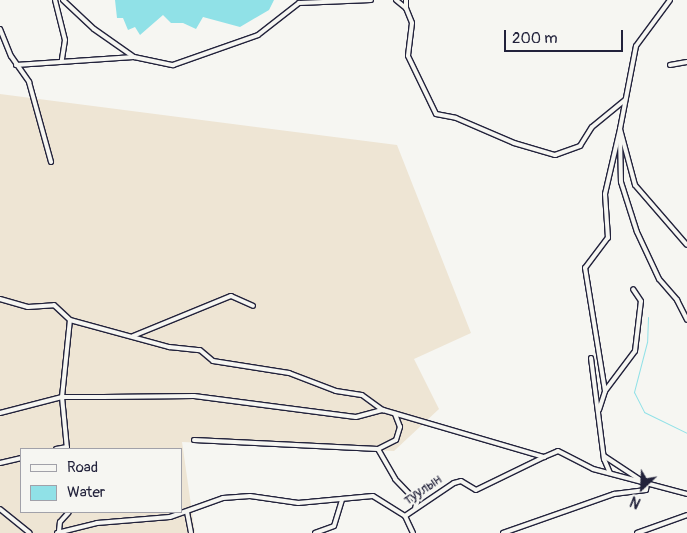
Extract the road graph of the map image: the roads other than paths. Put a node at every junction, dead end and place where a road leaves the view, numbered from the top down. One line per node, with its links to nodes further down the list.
1 (55, 0): 11 (street)
2 (63, 0): 10 (street)
3 (371, 0): 7 (street)
4 (396, 0): 8 (street)
5 (406, 0): 8 (street)
6 (670, 0): 15 (street)
7 (299, 2): 10 (street)
8 (406, 8): 15 (street)
9 (0, 29): 13 (street)
10 (134, 57): 11 (street)
11 (62, 60): 13 (street)
12 (687, 62): 14 (street)
13 (16, 65): 17 (street)
14 (670, 65)
15 (626, 100): 16 (street)
16 (620, 129): 18 (street); 23 (street); 26 (street)
17 (51, 162)
18 (687, 245)
19 (633, 289): 26 (street)
20 (0, 299): 22 (street)
21 (253, 306): 24 (street)
22 (70, 320): 24 (street); 27 (street)
23 (687, 320)
24 (131, 337): 28 (street)
25 (591, 358): 29 (street)
26 (605, 391): 29 (street)
27 (62, 397): 28 (street); 30 (street); 33 (street)
28 (383, 410): 31 (street)
29 (599, 410): 35 (street)
30 (0, 413)
31 (396, 414): 34 (street); 36 (street)
32 (194, 440): 34 (street)
33 (67, 448)
34 (378, 448): 45 (street)
35 (604, 456): 39 (street); 40 (street)
36 (544, 457): 39 (street); 45 (street, туулын)
37 (20, 458): 38 (street)
38 (0, 462)
39 (610, 473): 40 (street)
40 (642, 482): 41 (street)
41 (647, 484): 42 (street); 57 (street)
42 (687, 494)
43 (342, 500): 46 (street); 51 (street); 55 (street)
44 (0, 509): 53 (street)
45 (414, 509): 51 (street, туулын)
46 (187, 512): 49 (street); 54 (street)
47 (68, 513): 52 (street)
48 (181, 513): 52 (street)
49 (182, 513)
50 (687, 515): 58 (street)
51 (405, 516): 56 (street)
52 (58, 532)
53 (30, 533)
54 (191, 533)
55 (315, 533)
56 (413, 533)
57 (503, 533)
58 (637, 533)

